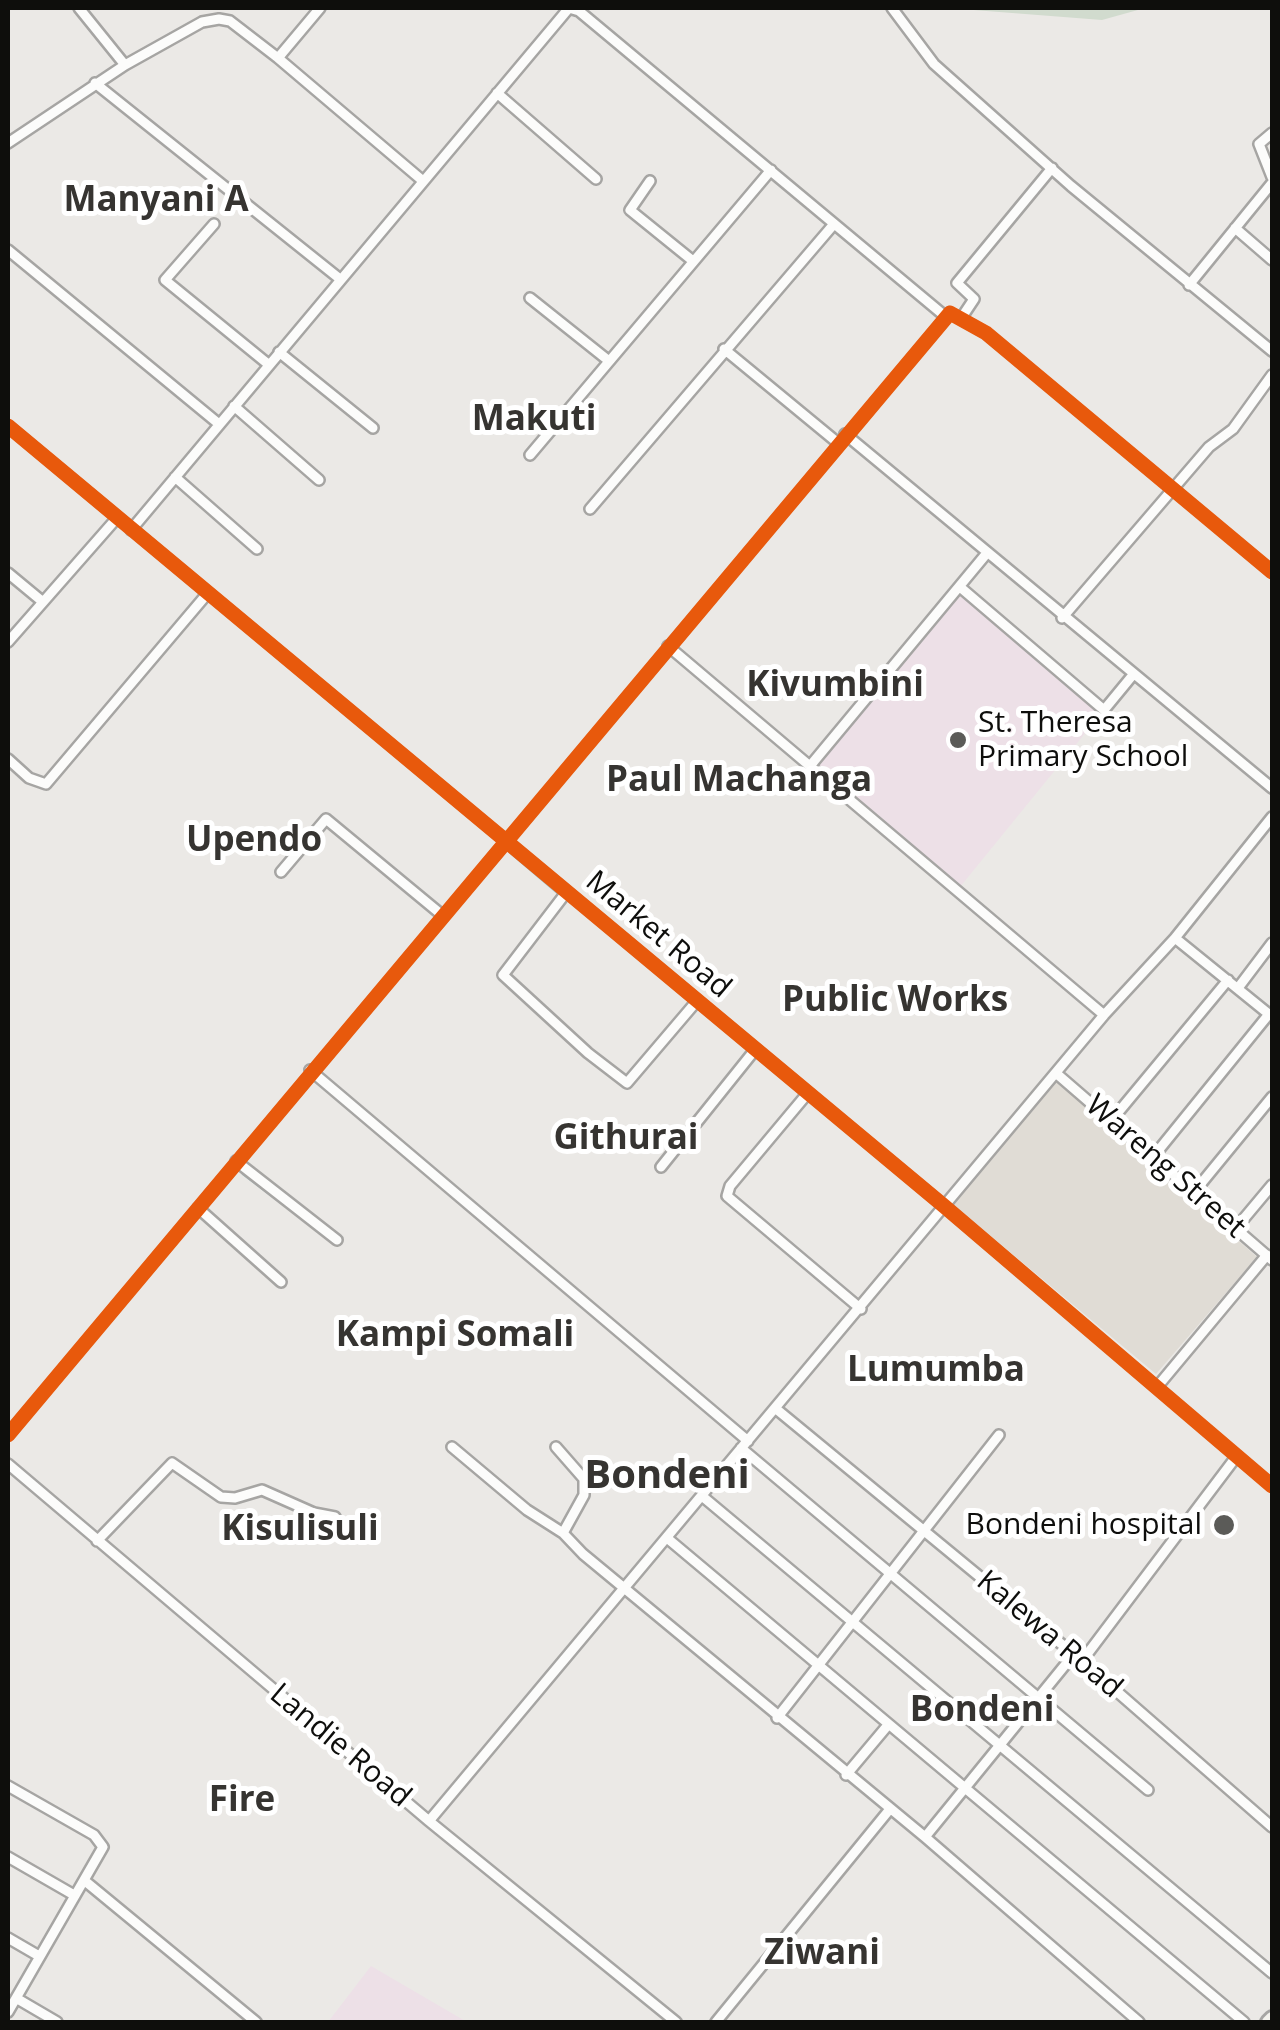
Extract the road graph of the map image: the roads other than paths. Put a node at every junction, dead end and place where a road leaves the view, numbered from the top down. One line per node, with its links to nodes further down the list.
1 (79, 8): 5 (street)
2 (320, 8): 4 (street)
3 (892, 8): 10 (street)
4 (278, 58): 5 (street); 14 (street)
5 (125, 65): 6 (street)
6 (95, 83): 9 (street); 22 (street)
7 (497, 94): 11 (street); 12 (street); 14 (street)
8 (1272, 133): 13 (street)
9 (8, 143)
10 (1052, 168): 23 (street); 25 (street)
11 (770, 170): 17 (street); 21 (street)
12 (596, 179)
13 (1272, 180): 18 (street)
14 (423, 181): 22 (street)
15 (650, 181): 21 (street)
16 (214, 224): 31 (street)
17 (834, 224): 26 (street); 27 (street)
18 (1234, 228): 20 (street); 23 (street)
19 (8, 250): 34 (street)
20 (1272, 260)
21 (693, 261): 30 (street)
22 (340, 279): 29 (street)
23 (1189, 284): 28 (street)
24 (530, 298): 30 (street)
25 (962, 316): 26 (street); 41 (street)
26 (946, 317): 37 (street)
27 (724, 349): 37 (street); 42 (street)
28 (1272, 351)
29 (279, 352): 31 (street); 36 (street)
30 (609, 361): 38 (street)
31 (268, 364): 33 (street)
32 (1272, 374): 41 (street)
33 (234, 406): 34 (street); 40 (street)
34 (219, 424): 39 (street)
35 (8, 426): 43 (street, Market Road)
36 (374, 428)
37 (841, 439): 46 (street); 54 (street)
38 (530, 455)
39 (175, 477): 44 (street); 45 (street)
40 (318, 480)
41 (1179, 484): 47 (street); 52 (street)
42 (590, 509)
43 (116, 519): 44 (street, Market Road); 51 (street)
44 (132, 530): 50 (street, Market Road)
45 (257, 549)
46 (987, 553): 49 (street); 52 (street)
47 (1272, 572)
48 (8, 573): 51 (street)
49 (960, 586): 55 (street); 57 (street)
50 (207, 594): 56 (street); 60 (street, Market Road)
51 (44, 602): 53 (street)
52 (1062, 618): 55 (street)
53 (8, 642)
54 (668, 646): 57 (street); 60 (street)
55 (1132, 676): 58 (street)
56 (8, 759)
57 (810, 766): 69 (street)
58 (1272, 788)
59 (1272, 817): 64 (street)
60 (503, 843): 62 (street, Market Road); 63 (street)
61 (281, 872): 63 (street)
62 (564, 894): 68 (street, Market Road); 68 (street)
63 (442, 914): 72 (street)
64 (1175, 938): 66 (street); 69 (street)
65 (1272, 944): 67 (street)
66 (1228, 980): 67 (street); 76 (street)
67 (1238, 988): 70 (street)
68 (696, 1002): 71 (street, Market Road)
69 (1104, 1015): 73 (street)
70 (1271, 1016): 77 (street)
71 (754, 1051): 74 (street, Market Road); 79 (street)
72 (310, 1070): 78 (street); 93 (street)
73 (1056, 1074): 76 (street, Wareng Street); 82 (street)
74 (807, 1094): 82 (street, Market Road); 88 (street)
75 (1272, 1097): 81 (street)
76 (1111, 1121): 77 (street, Wareng Street)
77 (1153, 1157): 81 (street, Wareng Street)
78 (236, 1161): 83 (street); 85 (street)
79 (662, 1166)
80 (1272, 1185): 84 (street)
81 (1194, 1191): 84 (street, Wareng Street)
82 (944, 1206): 88 (street); 89 (street, Market Road)
83 (198, 1208): 87 (street); 91 (street)
84 (1236, 1228): 86 (street, Wareng Street)
85 (337, 1240)
86 (1270, 1257): 89 (street)
87 (281, 1282)
88 (862, 1310): 90 (street)
89 (1157, 1387): 96 (street, Market Road)
90 (775, 1408): 93 (street); 101 (street, Kalewa Road)
91 (8, 1435)
92 (999, 1435): 101 (street)
93 (745, 1444): 99 (street); 105 (street)
94 (452, 1447): 102 (street)
95 (556, 1447): 102 (street)
96 (1236, 1457): 98 (street, Market Road); 108 (street)
97 (8, 1464): 104 (street, Landie Road)
98 (1272, 1483)
99 (702, 1496): 103 (street); 107 (street)
100 (335, 1517): 104 (street)
101 (924, 1529): 105 (street); 108 (street, Kalewa Road)
102 (564, 1534): 106 (street)
103 (667, 1538): 106 (street); 109 (street)
104 (97, 1540): 119 (street, Landie Road)
105 (889, 1575): 107 (street); 110 (street)
106 (625, 1590): 111 (street); 119 (street)
107 (854, 1621): 109 (street); 113 (street)
108 (1078, 1658): 110 (street); 120 (street, Kalewa Road)
109 (820, 1666): 111 (street); 112 (street)
110 (1037, 1700): 113 (street); 117 (street)
111 (776, 1718): 114 (street)
112 (888, 1725): 114 (street); 116 (street)
113 (1000, 1744): 116 (street); 127 (street)
114 (846, 1775): 118 (street)
115 (8, 1786): 123 (street)
116 (962, 1788): 121 (street); 135 (street)
117 (1148, 1790)
118 (890, 1810): 121 (street); 133 (street)
119 (430, 1822): 132 (street, Landie Road)
120 (1272, 1826)
121 (924, 1836): 134 (street)
122 (8, 1857): 124 (street)
123 (85, 1881): 124 (street); 131 (street)
124 (74, 1895): 126 (street)
125 (8, 1938): 126 (street)
126 (39, 1956): 128 (street)
127 (1272, 1972)
128 (16, 1998): 129 (street); 130 (street)
129 (8, 2012)
130 (56, 2022)
131 (256, 2022)
132 (676, 2022)
133 (716, 2022)
134 (1139, 2022)
135 (1244, 2022)

